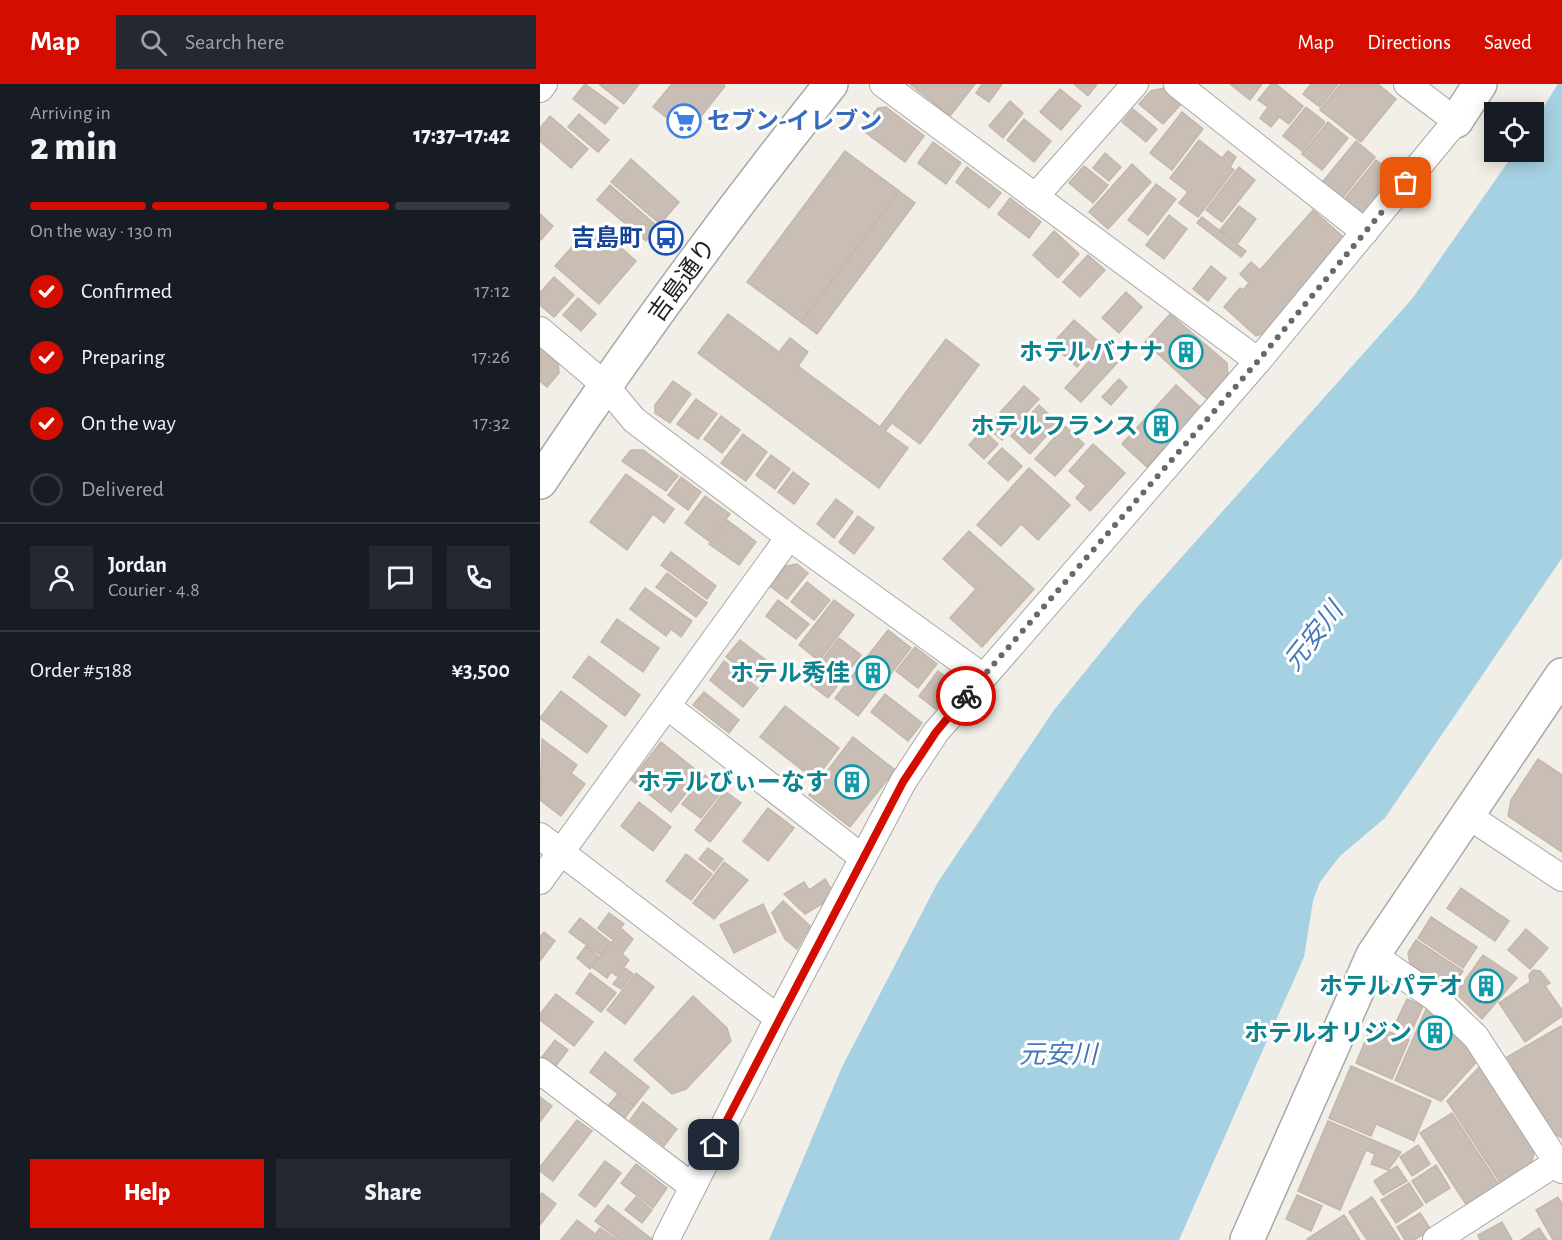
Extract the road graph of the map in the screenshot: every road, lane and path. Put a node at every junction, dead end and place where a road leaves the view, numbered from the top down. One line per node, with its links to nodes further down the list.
1 (544, 84): 8 (street)
2 (831, 84): 14 (street, 吉島通り)
3 (883, 84): 10 (street)
4 (1135, 84): 10 (street)
5 (1177, 84): 11 (street)
6 (1407, 84): 9 (street)
7 (1480, 84): 9 (street)
8 (540, 89)
9 (1456, 121): 11 (street)
10 (1035, 197): 13 (street)
11 (1365, 232): 13 (street)
12 (540, 330): 14 (street)
13 (1258, 361): 18 (street)
14 (605, 385): 15 (street, 吉島通り); 16 (street)
15 (540, 482)
16 (789, 537): 18 (street); 19 (street)
17 (1562, 675): 20 (street)
18 (982, 676): 23 (street)
19 (667, 706): 22 (street); 23 (street)
20 (1467, 815): 24 (street); 26 (street)
21 (540, 836): 22 (street)
22 (561, 852): 25 (street); 27 (street)
23 (863, 858): 27 (street)
24 (1562, 878)
25 (540, 880)
26 (1373, 955): 29 (street); 32 (street)
27 (778, 1018): 30 (street)
28 (540, 1071): 30 (street)
29 (1560, 1163): 33 (street)
30 (693, 1187): 31 (street)
31 (666, 1240)
32 (1247, 1240)
33 (1436, 1240)

